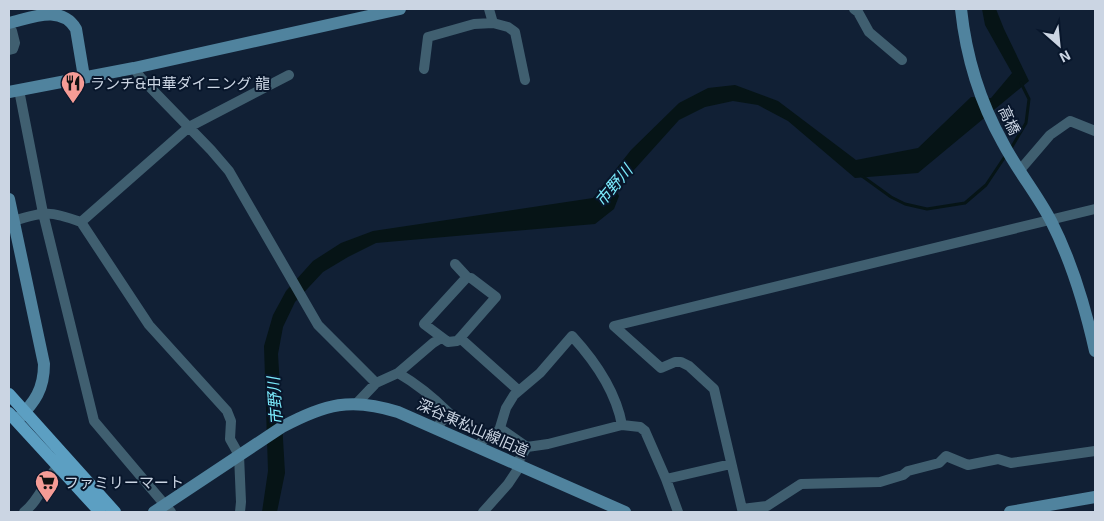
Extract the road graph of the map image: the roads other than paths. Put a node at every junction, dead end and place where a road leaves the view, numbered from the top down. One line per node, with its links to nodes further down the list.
1 (400, 9): 9 (street)
2 (489, 9): 5 (street)
3 (854, 9): 8 (street)
4 (961, 9): 17 (street, 高橋)
5 (493, 23): 10 (street); 13 (street)
6 (12, 26): 7 (street); 12 (street)
7 (9, 50)
8 (902, 60)
9 (134, 68): 12 (street); 15 (street)
10 (424, 69)
11 (288, 75): 15 (street)
12 (84, 77): 14 (street)
13 (525, 80)
14 (14, 91): 20 (street)
15 (189, 127): 23 (street); 30 (street)
16 (1095, 131): 17 (street)
17 (1020, 170): 21 (street, 高橋)
18 (9, 199): 22 (street)
19 (1095, 209): 21 (street)
20 (43, 213): 22 (street); 23 (street); 47 (street)
21 (1050, 219): 28 (street, 高橋); 42 (street)
22 (14, 221): 34 (street)
23 (81, 222): 41 (street)
24 (455, 264): 25 (street)
25 (467, 277): 26 (street); 27 (street)
26 (441, 338): 27 (street); 29 (street)
27 (460, 338): 31 (street)
28 (1095, 351)
29 (398, 373): 30 (street); 36 (street)
30 (376, 383): 33 (street)
31 (518, 390): 35 (street); 37 (street)
32 (9, 394): 34 (main road)
33 (356, 404): 36 (street, 深谷東松山線旧道); 41 (street, 深谷東松山線旧道)
34 (17, 415): 44 (main road); 50 (main road)
35 (622, 425): 39 (street); 45 (street)
36 (436, 428): 38 (street, 深谷東松山線旧道)
37 (499, 431): 38 (street); 39 (street)
38 (478, 446): 43 (street, 深谷東松山線旧道)
39 (527, 447): 43 (street)
40 (1095, 451): 42 (street)
41 (243, 452): 47 (street); 52 (street)
42 (731, 464): 45 (street)
43 (518, 465): 53 (street); 54 (street, 深谷東松山線旧道)
44 (58, 466): 48 (street); 49 (main road)
45 (666, 479): 55 (street)
46 (1095, 497): 56 (street)
47 (168, 508): 51 (street)
48 (24, 512)
49 (100, 512)
50 (115, 512)
51 (154, 512)
52 (240, 512)
53 (483, 512)
54 (625, 512)
55 (678, 512)
56 (1010, 512)

